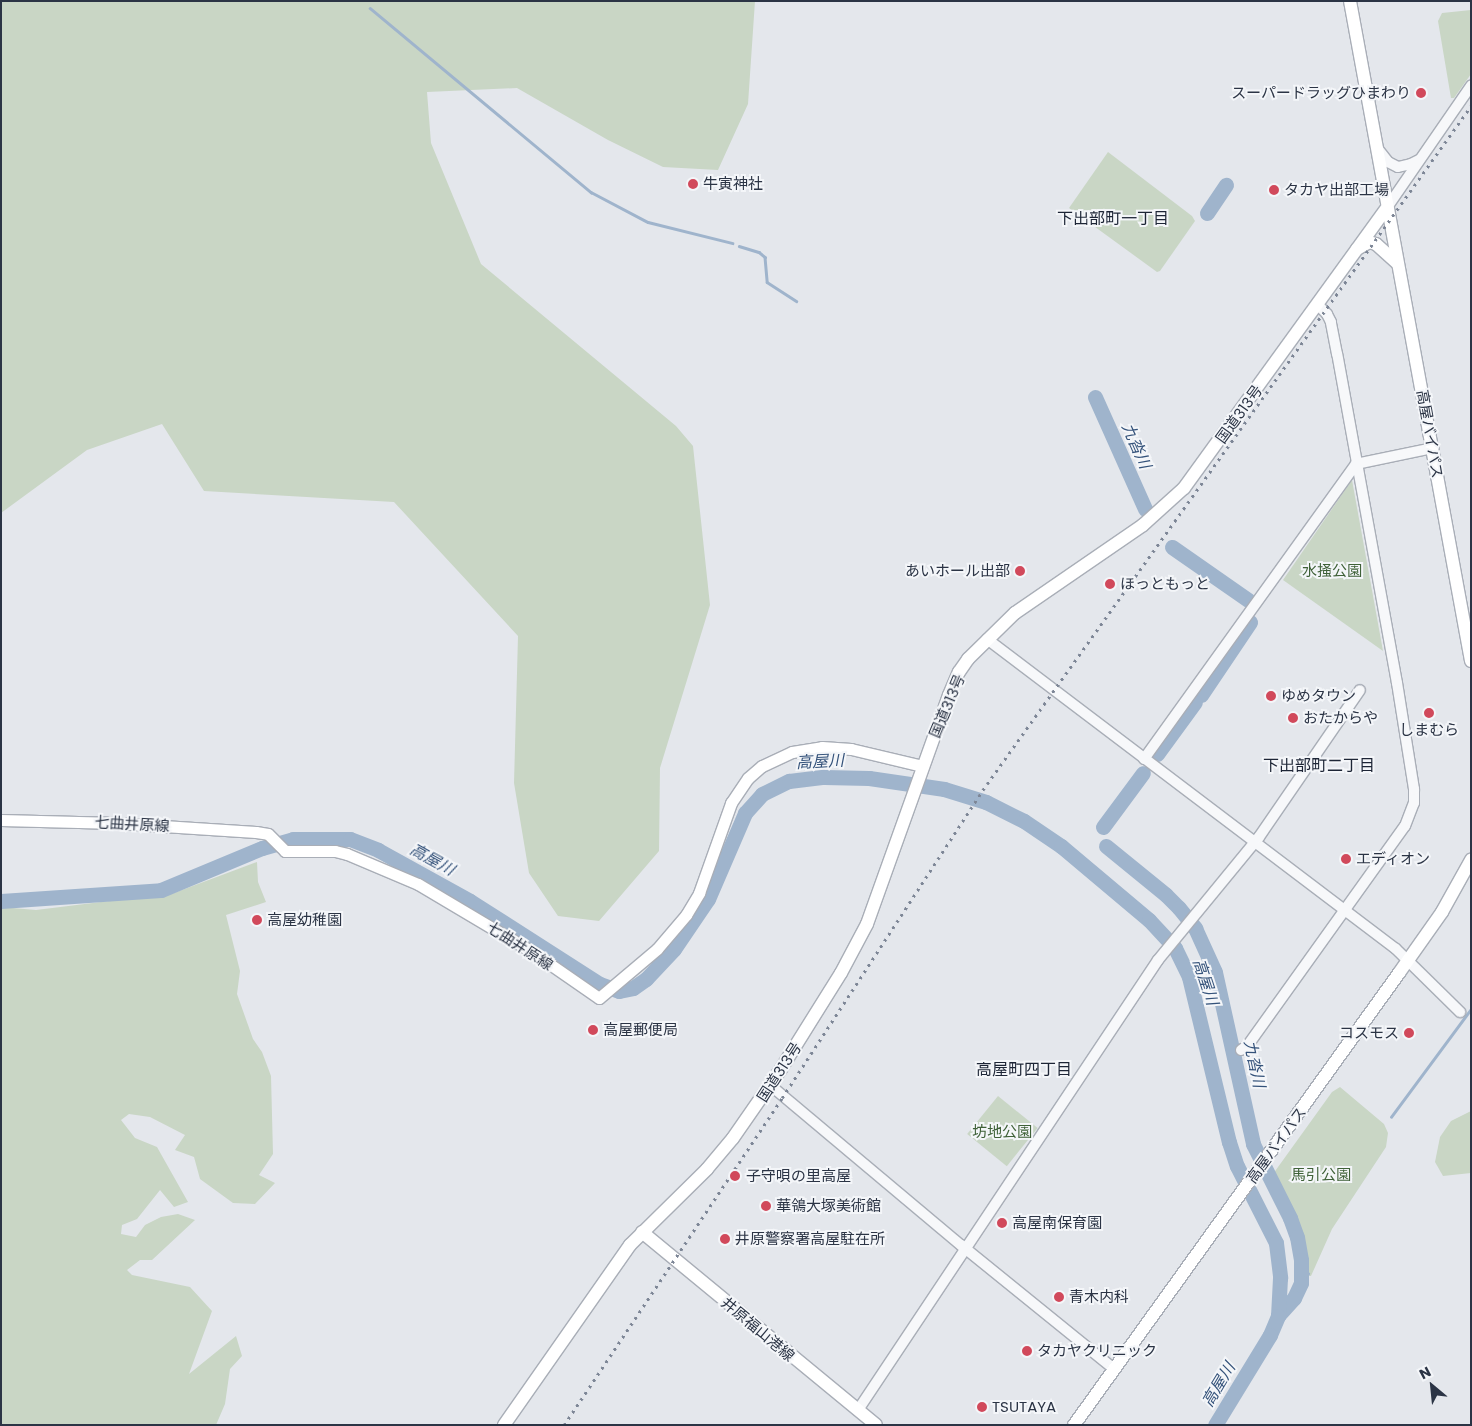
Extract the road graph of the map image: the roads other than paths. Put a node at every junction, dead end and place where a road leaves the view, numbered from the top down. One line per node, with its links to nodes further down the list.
1 (1350, 1): 3 (main road)
2 (1471, 86): 4 (street)
3 (1375, 146): 4 (street); 5 (main road)
4 (1421, 158): 5 (street)
5 (1386, 209): 6 (main road, 国道313号); 7 (main road, 高屋バイパス)
6 (1355, 251): 7 (main road); 8 (main road, 国道313号)
7 (1397, 263): 9 (main road, 高屋バイパス)
8 (1317, 304): 10 (street); 11 (main road, 国道313号)
9 (1433, 448): 10 (street); 12 (main road, 高屋バイパス)
10 (1356, 464): 14 (street); 19 (street)
11 (987, 639): 14 (street); 15 (main road, 国道313号)
12 (1471, 661)
13 (1360, 690): 17 (street)
14 (1144, 759): 17 (street)
15 (922, 768): 16 (main road, 七曲井原線); 23 (main road, 国道313号)
16 (1, 820)
17 (1254, 843): 19 (street); 25 (street)
18 (1471, 860): 20 (main road, 高屋バイパス)
19 (1344, 911): 20 (street); 22 (street)
20 (1408, 960): 21 (street); 26 (main road, 高屋バイパス)
21 (1460, 1012)
22 (1241, 1050)
23 (770, 1085): 24 (main road, 国道313号); 25 (street)
24 (642, 1232): 27 (main road, 井原福山港線); 28 (main road, 国道313号)
25 (967, 1249): 26 (street); 27 (street)
26 (1113, 1368): 30 (main road, 高屋バイパス)
27 (858, 1410): 29 (main road, 井原福山港線)
28 (504, 1425)
29 (876, 1425)
30 (1074, 1425)

